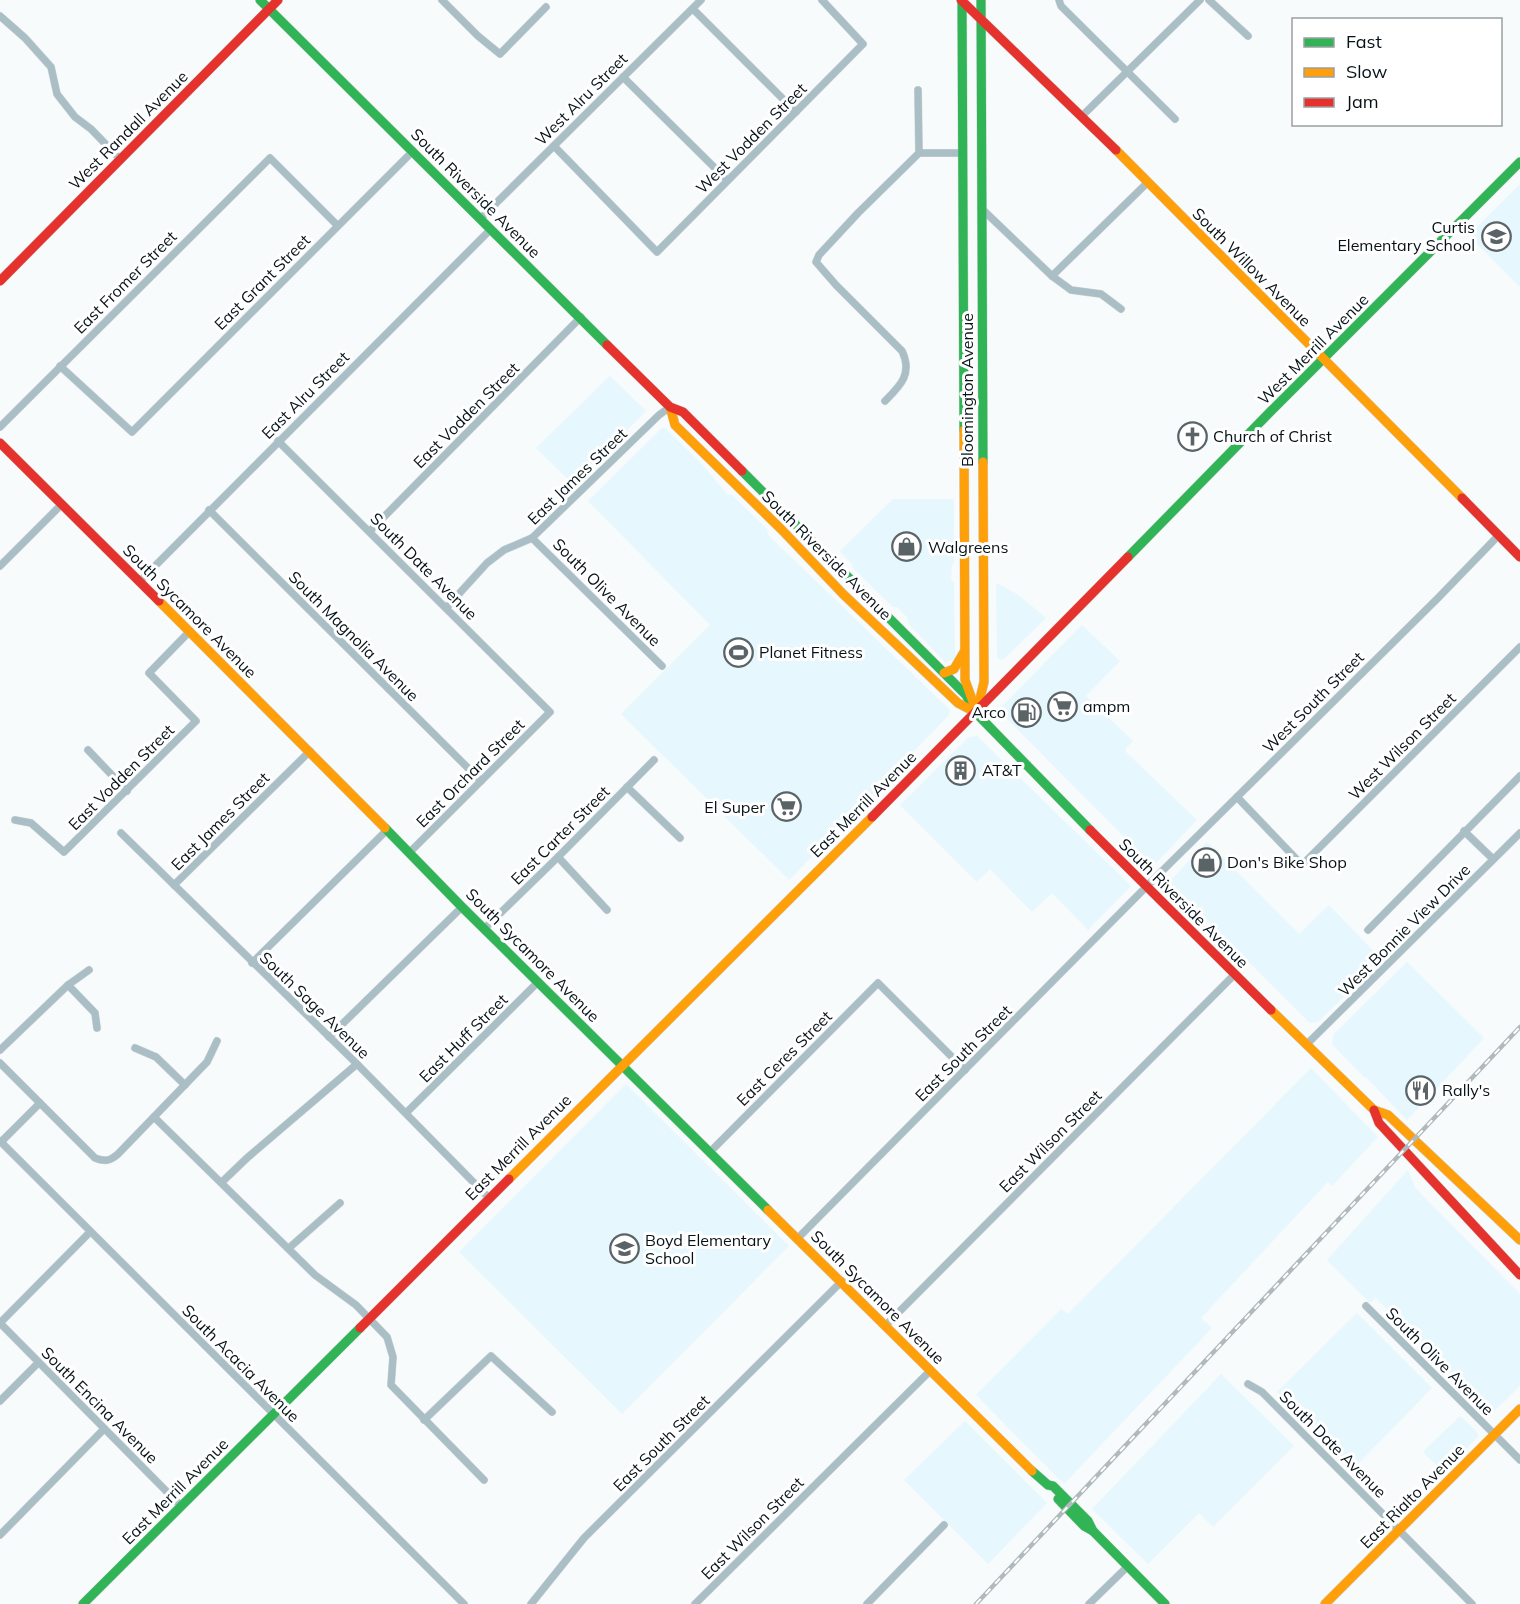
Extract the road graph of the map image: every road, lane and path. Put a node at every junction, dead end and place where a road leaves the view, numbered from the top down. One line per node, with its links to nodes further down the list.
1 (260, 0): 12 (main road, South Riverside Avenue)
2 (278, 0): 12 (main road, West Randall Avenue)
3 (442, 0): 11 (street)
4 (702, 0): 13 (street, West Alru Street)
5 (822, 0): 20 (street, West Vodden Street)
6 (962, 0): 15 (main road, South Willow Avenue); 26 (main road, Bloomington Avenue)
7 (981, 0): 15 (main road, Bloomington Avenue)
8 (1059, 0): 17 (street)
9 (1200, 0): 17 (street)
10 (1209, 0): 16 (street)
11 (546, 7)
12 (269, 9): 24 (main road, South Riverside Avenue); 27 (main road, West Randall Avenue)
13 (693, 9): 18 (street, West Alru Street); 20 (street)
14 (0, 16): 27 (street)
15 (981, 19): 21 (main road, South Willow Avenue); 31 (main road, Bloomington Avenue)
16 (1248, 36)
17 (1127, 71): 21 (street); 22 (street)
18 (623, 76): 23 (street, West Alru Street); 29 (street)
19 (918, 90): 25 (street)
20 (796, 112): 29 (street, West Vodden Street)
21 (1082, 116): 30 (main road, South Willow Avenue)
22 (1175, 119)
23 (554, 146): 29 (street, West Vodden Street); 32 (street, West Alru Street)
24 (413, 151): 32 (main road, South Riverside Avenue); 33 (street, East Grant Street)
25 (919, 153): 26 (street); 41 (street)
26 (963, 153): 57 (main road, Bloomington Avenue)
27 (120, 160): 36 (main road, West Randall Avenue)
28 (1520, 162): 39 (main road, West Merrill Avenue)
29 (727, 180)
30 (1147, 183): 35 (street); 39 (main road, South Willow Avenue)
31 (981, 207): 35 (street); 61 (main road, Bloomington Avenue)
32 (481, 218): 34 (main road, South Riverside Avenue)
33 (337, 225): 40 (street, East Grant Street); 40 (street, East Fromer Street)
34 (491, 229): 38 (main road, South Riverside Avenue); 44 (street, East Alru Street)
35 (1052, 276): 37 (street)
36 (0, 281)
37 (1121, 309)
38 (581, 317): 42 (main road, South Riverside Avenue); 48 (street, East Vodden Street)
39 (1323, 359): 49 (main road, South Willow Avenue); 61 (main road, West Merrill Avenue)
40 (60, 366): 43 (street, East Fromer Street)
41 (885, 401)
42 (670, 407): 50 (street, East James Street); 59 (main road, South Riverside Avenue); 61 (main road, South Riverside Avenue)
43 (0, 427)
44 (278, 441): 47 (street, East Alru Street); 48 (street, South Date Avenue)
45 (0, 443): 46 (main road, South Sycamore Avenue)
46 (61, 505): 52 (street); 53 (main road, South Sycamore Avenue)
47 (209, 510): 53 (street, East Alru Street); 66 (street, South Magnolia Avenue)
48 (370, 531): 54 (street, South Date Avenue)
49 (1498, 536): 51 (main road, South Willow Avenue); 69 (street, West South Street)
50 (532, 538): 54 (street, East James Street); 58 (street, South Olive Avenue)
51 (1520, 557)
52 (0, 566)
53 (139, 582): 55 (main road, South Sycamore Avenue)
54 (446, 608): 60 (street, South Date Avenue)
55 (189, 632): 63 (main road, South Sycamore Avenue); 68 (street, East Vodden Street)
56 (1520, 647): 69 (street, West Wilson Street)
57 (965, 649): 59 (main road); 61 (main road, Bloomington Avenue)
58 (662, 666)
59 (944, 673): 61 (main road, South Riverside Avenue)
60 (550, 712): 66 (street, East Orchard Street)
61 (976, 713): 80 (main road, South Riverside Avenue); 98 (main road, East Merrill Avenue)
62 (88, 750): 68 (street)
63 (310, 751): 71 (main road, South Sycamore Avenue); 79 (street, East James Street)
64 (654, 760): 67 (street, East Carter Street)
65 (1520, 776): 72 (street)
66 (481, 781): 76 (street, East Orchard Street)
67 (627, 787): 75 (street); 77 (street, East Carter Street)
68 (127, 791): 70 (street, East Vodden Street)
69 (1237, 797): 80 (street, West South Street)
70 (15, 820)
71 (387, 830): 76 (main road, South Sycamore Avenue); 85 (street)
72 (1464, 831): 78 (street); 84 (street)
73 (121, 832): 79 (street, South Sage Avenue)
74 (1520, 833): 78 (street, West Bonnie View Drive)
75 (680, 838)
76 (409, 853): 81 (main road, South Sycamore Avenue)
77 (558, 857): 82 (street); 83 (street, East Carter Street)
78 (1493, 860): 93 (street, West Bonnie View Drive)
79 (174, 885): 85 (street, South Sage Avenue)
80 (1146, 887): 87 (main road, South Riverside Avenue); 99 (street, East South Street)
81 (462, 907): 83 (main road, South Sycamore Avenue); 91 (street)
82 (607, 910)
83 (484, 928): 88 (main road, South Sycamore Avenue)
84 (1368, 930)
85 (252, 963): 91 (street, South Sage Avenue)
86 (89, 970): 89 (street)
87 (1234, 975): 93 (main road, South Riverside Avenue); 119 (street, East Wilson Street)
88 (538, 982): 98 (main road, South Sycamore Avenue); 103 (street, East Huff Street)
89 (68, 985): 90 (street); 95 (street)
90 (97, 1028)
91 (329, 1037): 97 (street, South Sage Avenue)
92 (218, 1041): 100 (street)
93 (1306, 1045): 102 (main road, South Riverside Avenue)
94 (135, 1048): 100 (street)
95 (0, 1050)
96 (0, 1064): 101 (street)
97 (357, 1064): 103 (street, South Sage Avenue); 107 (street)
98 (622, 1064): 106 (main road, South Sycamore Avenue); 108 (main road, East Merrill Avenue)
99 (965, 1070): 106 (street, East Ceres Street); 111 (street, East South Street)
100 (185, 1085): 104 (street)
101 (40, 1103): 104 (street); 105 (street)
102 (1374, 1110): 112 (main road, South Riverside Avenue); 114 (main road, South Riverside Avenue)
103 (406, 1113): 108 (street, South Sage Avenue)
104 (154, 1117): 107 (street)
105 (0, 1142): 110 (street, South Acacia Avenue)
106 (710, 1152): 111 (main road, South Sycamore Avenue)
107 (222, 1182): 113 (street)
108 (489, 1198): 117 (main road, East Merrill Avenue)
109 (340, 1203): 113 (street)
110 (90, 1232): 118 (street); 126 (street, South Acacia Avenue)
111 (798, 1238): 115 (main road, South Sycamore Avenue)
112 (1520, 1240)
113 (289, 1248): 117 (street)
114 (1520, 1275)
115 (842, 1281): 119 (main road, South Sycamore Avenue); 139 (street, East South Street)
116 (1366, 1306): 129 (street, South Olive Avenue)
117 (370, 1319): 126 (main road, East Merrill Avenue); 127 (street)
118 (0, 1323): 120 (street, South Encina Avenue)
119 (886, 1325): 121 (main road, South Sycamore Avenue)
120 (39, 1362): 123 (street); 128 (street, South Encina Avenue)
121 (930, 1370): 136 (main road, South Sycamore Avenue); 140 (street, East Wilson Street)
122 (1248, 1384): 134 (street, South Date Avenue)
123 (0, 1401)
124 (1520, 1409): 129 (main road, East Rialto Avenue)
125 (552, 1412): 127 (street)
126 (273, 1414): 132 (main road, East Merrill Avenue); 138 (street, South Acacia Avenue)
127 (423, 1420): 131 (street)
128 (105, 1429): 132 (street, South Encina Avenue); 135 (street)
129 (1494, 1434): 130 (street, South Olive Avenue); 134 (main road, East Rialto Avenue)
130 (1520, 1460)
131 (484, 1480)
132 (181, 1506): 137 (main road, East Merrill Avenue)
133 (944, 1525): 141 (street)
134 (1399, 1530): 144 (main road, East Rialto Avenue); 145 (street, South Date Avenue)
135 (0, 1534)
136 (1127, 1567): 142 (street); 143 (main road, South Sycamore Avenue)
137 (83, 1604)
138 (464, 1604)
139 (531, 1604)
140 (695, 1604)
141 (867, 1604)
142 (1089, 1604)
143 (1165, 1604)
144 (1325, 1604)
145 (1472, 1604)

